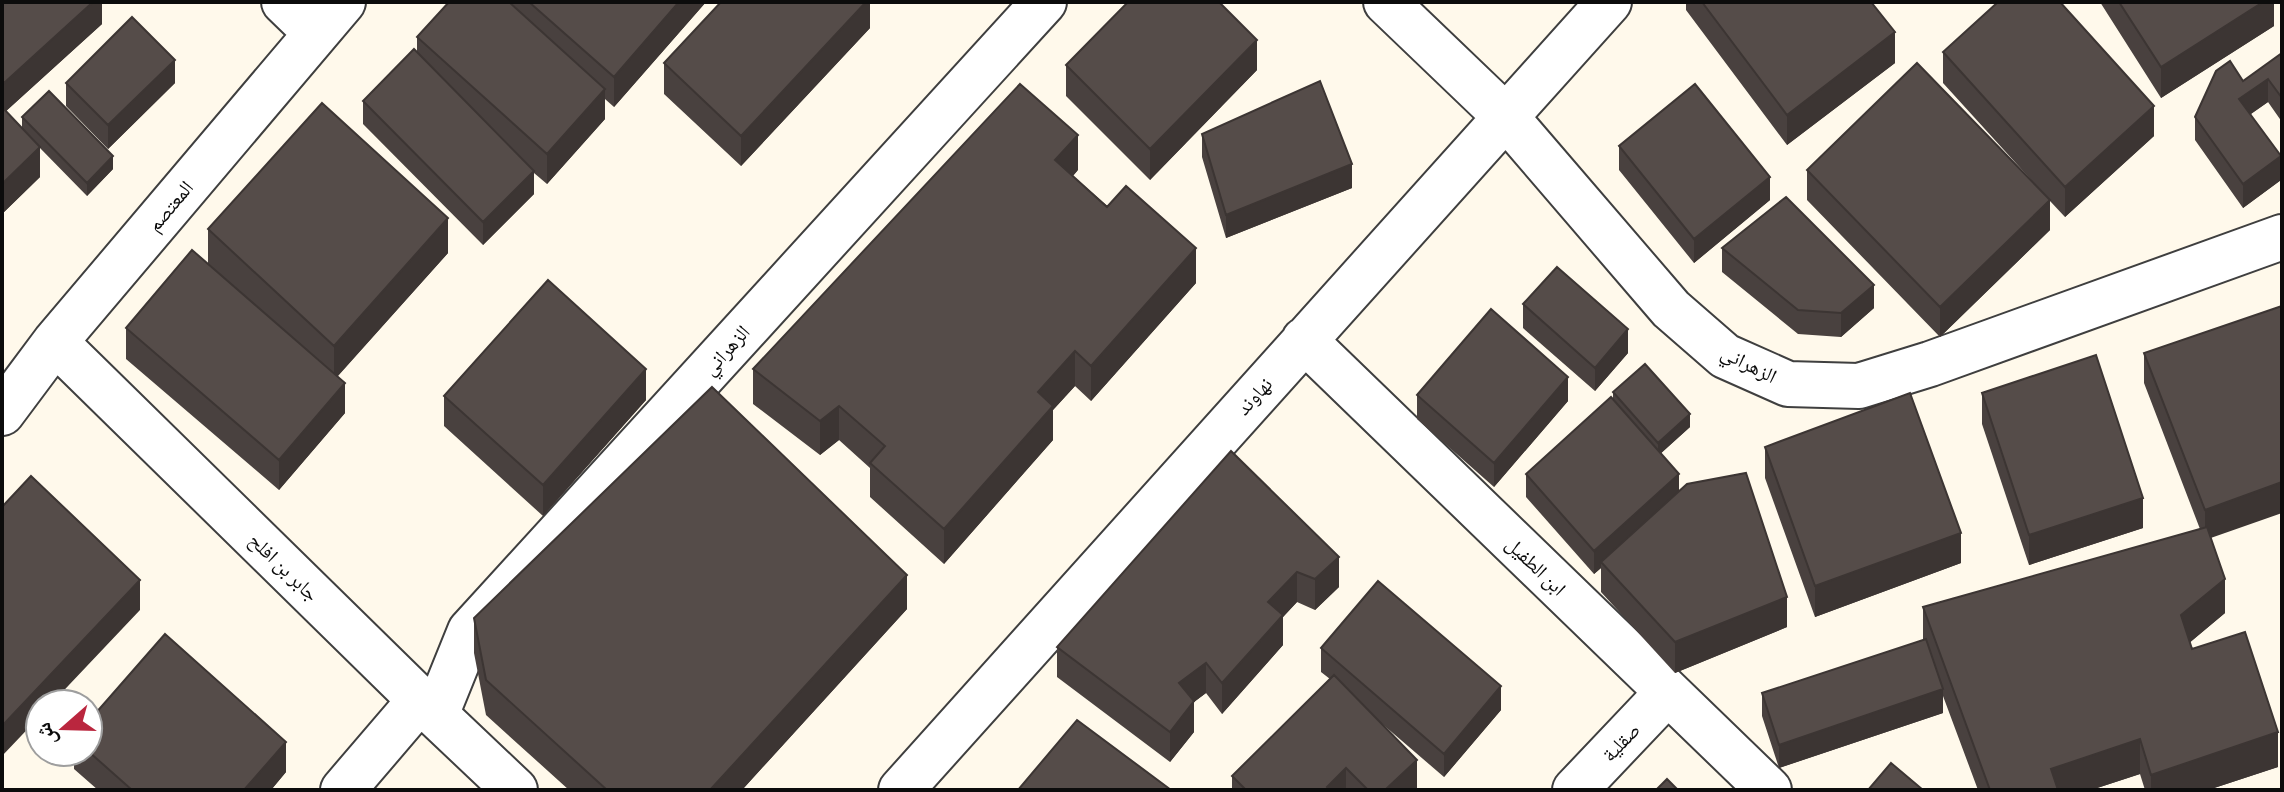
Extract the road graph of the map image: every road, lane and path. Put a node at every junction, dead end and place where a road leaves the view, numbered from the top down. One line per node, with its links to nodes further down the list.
1 (284, 2): 5 (street)
2 (1044, 2): 12 (street, الزهراني)
3 (1386, 2): 6 (street, الزهراني)
4 (1609, 2): 6 (street, نهاوند)
5 (330, 17): 9 (street, المعتصم)
6 (1506, 117): 7 (street, الزهراني); 8 (street, نهاوند)
7 (2282, 237)
8 (1304, 340): 11 (street, ابن الطفيل); 15 (street, نهاوند)
9 (55, 342): 10 (street, المعتصم); 12 (street, جابر بن افلح)
10 (2, 413)
11 (1667, 693): 16 (street, صقلية); 17 (street, ابن الطفيل)
12 (428, 708): 13 (street, الزهراني); 14 (street, جابر بن افلح)
13 (343, 790)
14 (515, 790)
15 (901, 790)
16 (1575, 790)
17 (1769, 790)

